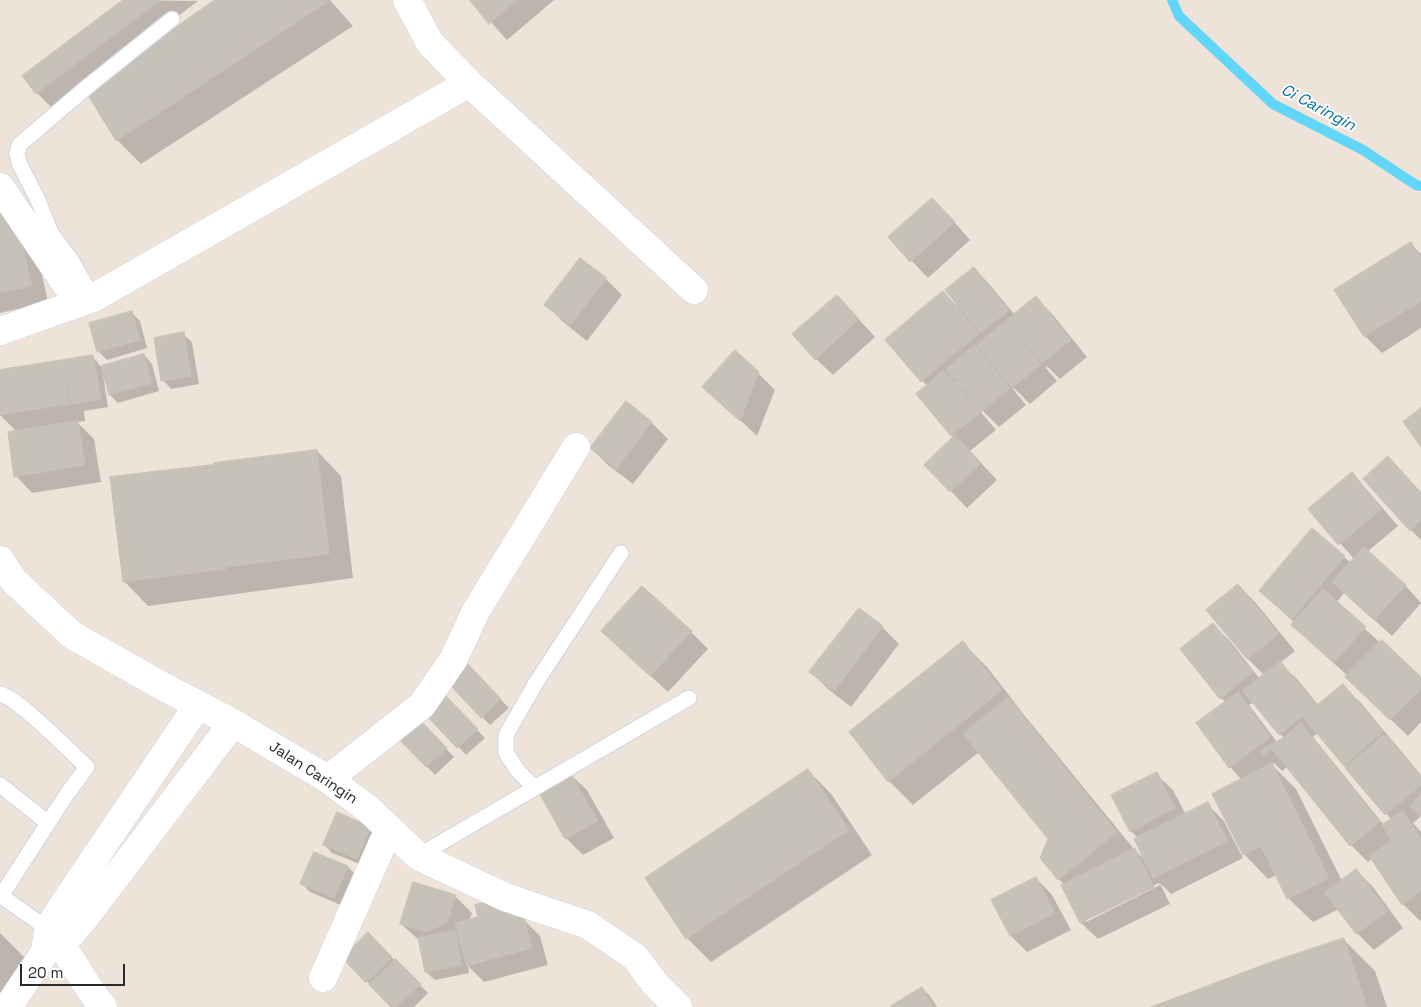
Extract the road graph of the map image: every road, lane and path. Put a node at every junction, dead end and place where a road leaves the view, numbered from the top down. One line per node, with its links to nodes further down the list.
1 (407, 0): 3 (street)
2 (172, 19): 6 (lane)
3 (469, 83): 5 (street); 6 (street)
4 (0, 187): 6 (street)
5 (694, 290)
6 (86, 300): 7 (street)
7 (0, 331)
8 (576, 447): 15 (street)
9 (621, 553): 17 (lane)
10 (0, 560): 13 (street, Jalan Caringin)
11 (0, 694): 18 (lane)
12 (689, 698): 17 (lane)
13 (198, 705): 14 (street, Jalan Caringin); 22 (street)
14 (233, 723): 15 (street, Jalan Caringin); 22 (street)
15 (328, 779): 19 (street, Jalan Caringin)
16 (0, 785): 18 (lane)
17 (535, 788): 20 (lane)
18 (48, 823): 21 (lane)
19 (389, 829): 20 (street, Jalan Caringin); 23 (street)
20 (418, 856): 26 (street, Jalan Caringin)
21 (1, 895): 22 (lane)
22 (52, 942): 24 (street); 25 (street)
23 (323, 978)
24 (8, 1007)
25 (103, 1007)
26 (678, 1007)

